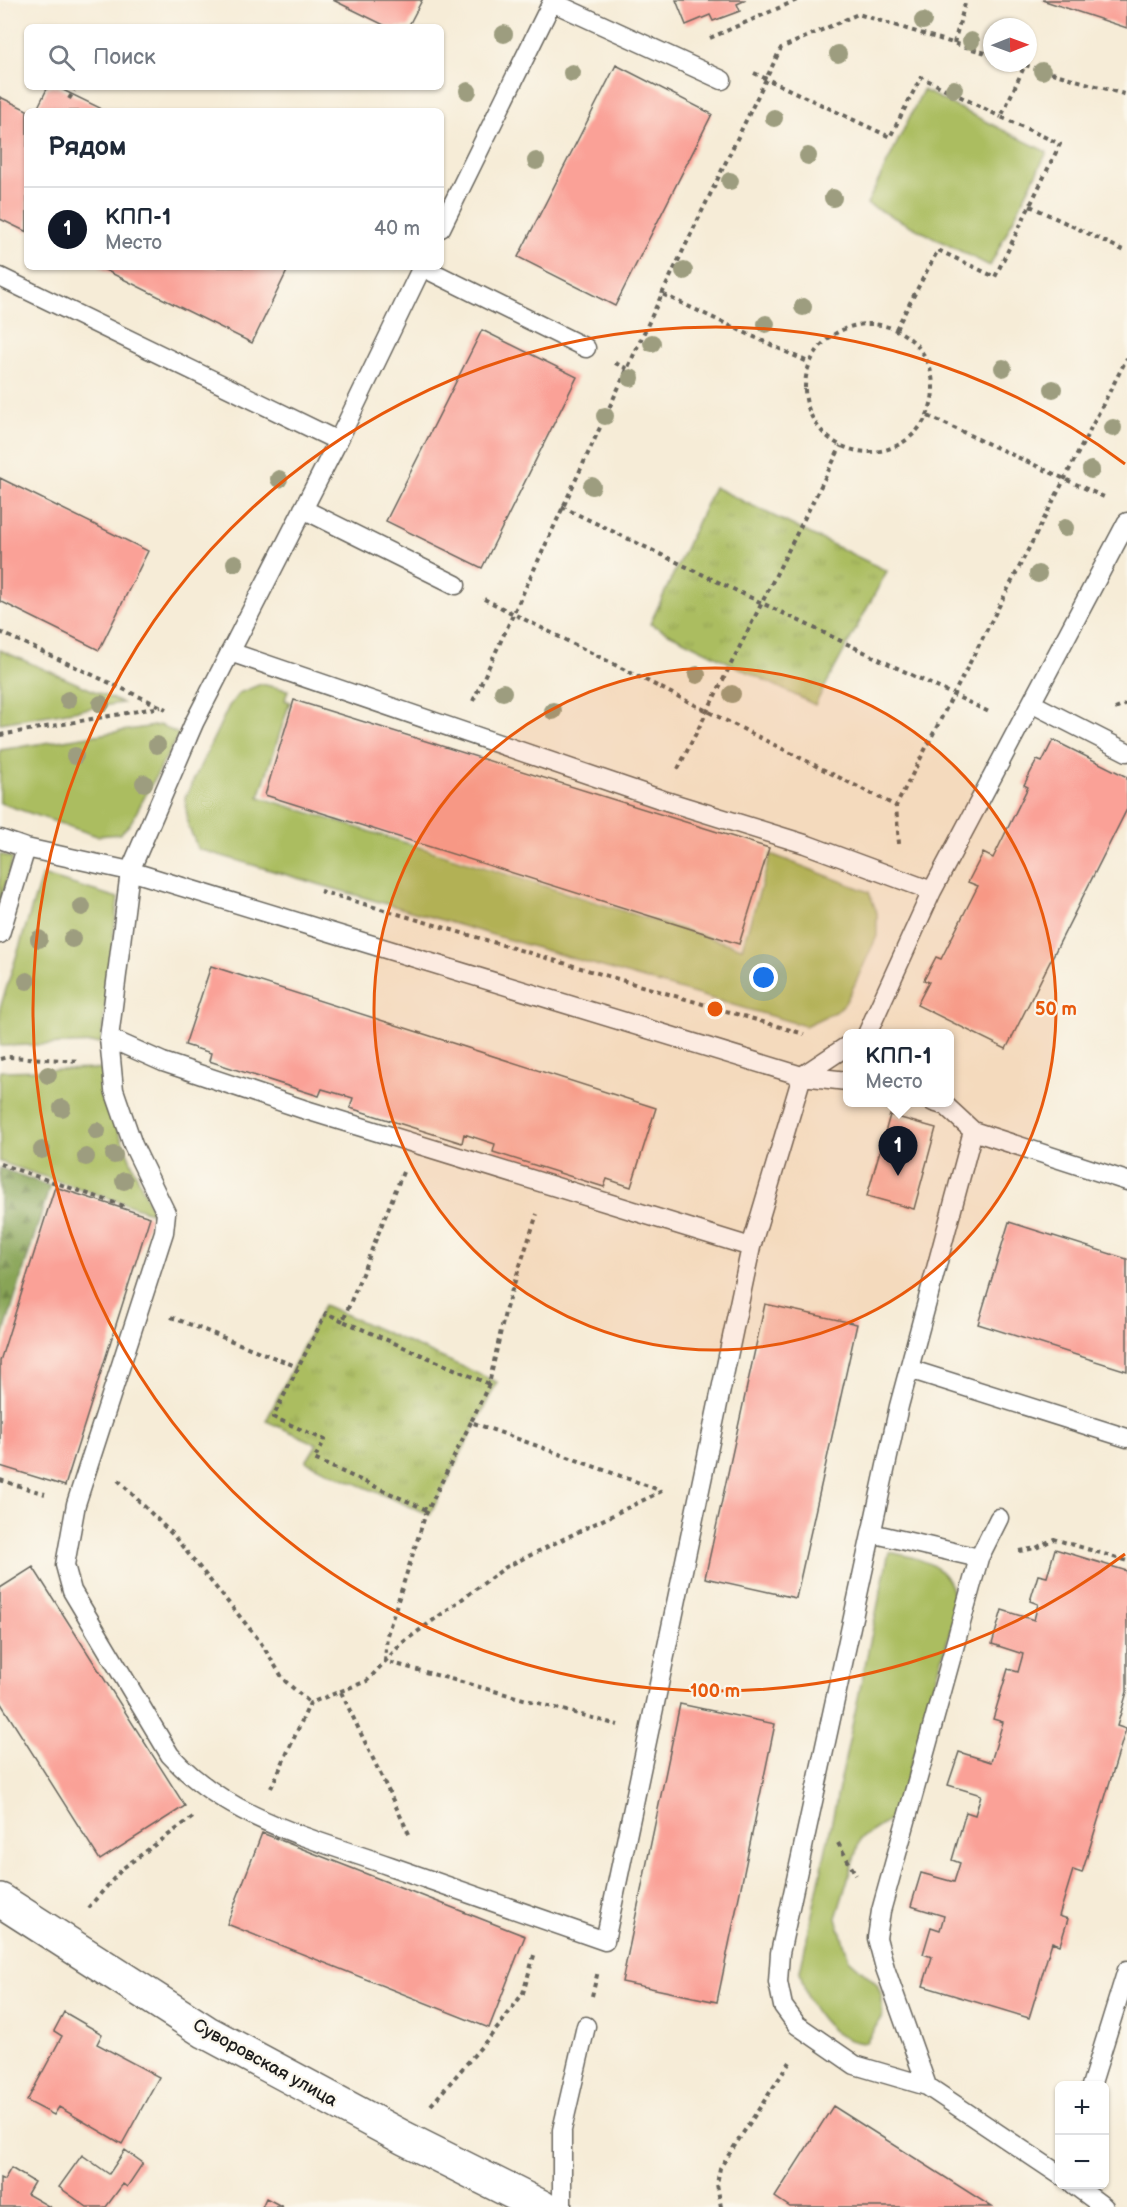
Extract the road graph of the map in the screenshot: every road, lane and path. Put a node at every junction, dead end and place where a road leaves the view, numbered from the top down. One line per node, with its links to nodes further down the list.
1 (796, 0): 6 (path)
2 (966, 0): 4 (path)
3 (552, 1): 6 (lane); 17 (lane)
4 (954, 43): 5 (path); 10 (path)
5 (983, 52)
6 (672, 57): 11 (lane)
7 (746, 69): 10 (path)
8 (1037, 69): 13 (path)
9 (1022, 72): 15 (path)
10 (766, 78): 15 (path); 22 (path)
11 (722, 80)
12 (74, 91): 14 (path)
13 (1127, 95)
14 (69, 99)
15 (1001, 117): 16 (path)
16 (1030, 206): 18 (path); 23 (path)
17 (444, 222)
18 (1127, 252)
19 (421, 270): 28 (lane)
20 (428, 270): 24 (lane)
21 (0, 277): 28 (lane)
22 (662, 294): 26 (path); 32 (path)
23 (896, 329): 26 (path); 27 (path)
24 (586, 348)
25 (1127, 358): 30 (path)
26 (810, 363): 29 (path)
27 (928, 416): 29 (path); 30 (path)
28 (338, 441): 33 (lane)
29 (841, 446): 36 (path)
30 (1065, 479): 31 (path); 40 (path)
31 (1106, 498)
32 (562, 507): 36 (path); 37 (path)
33 (303, 509): 35 (lane); 39 (lane)
34 (1127, 522): 41 (lane)
35 (456, 585): 37 (path)
36 (762, 602): 40 (path); 43 (path)
37 (513, 614): 43 (path); 46 (path)
38 (0, 632): 42 (path)
39 (230, 652): 44 (lane); 46 (lane)
40 (954, 695): 45 (path); 50 (path)
41 (1033, 704): 45 (lane); 48 (lane)
42 (161, 707): 44 (path); 47 (path)
43 (706, 711): 49 (path); 50 (path)
44 (194, 723): 53 (lane)
45 (1020, 727): 56 (lane)
46 (460, 730): 49 (lane)
47 (0, 735)
48 (1127, 752)
49 (663, 800): 54 (lane)
50 (896, 806): 54 (path)
51 (0, 839): 52 (lane)
52 (26, 848): 53 (lane); 57 (lane)
53 (130, 872): 59 (lane); 63 (lane)
54 (901, 878): 56 (lane)
55 (310, 888): 60 (path)
56 (932, 891): 58 (lane)
57 (0, 934)
58 (869, 1029)
59 (109, 1038): 62 (lane); 67 (lane)
60 (843, 1048): 63 (lane)
61 (0, 1059): 62 (path)
62 (110, 1062): 71 (lane)
63 (802, 1076): 64 (lane); 72 (lane)
64 (843, 1081)
65 (947, 1107): 66 (lane)
66 (973, 1131): 69 (lane); 76 (lane)
67 (414, 1144): 70 (lane); 74 (path)
68 (0, 1164): 71 (path)
69 (1127, 1181)
70 (546, 1185): 72 (lane); 77 (path)
71 (165, 1219): 73 (lane)
72 (751, 1247): 83 (lane)
73 (142, 1305): 75 (path); 80 (lane)
74 (343, 1321): 75 (path); 77 (path)
75 (298, 1367): 85 (path)
76 (909, 1369): 79 (lane); 87 (lane)
77 (489, 1384): 78 (path)
78 (471, 1422): 82 (path); 85 (path)
79 (1127, 1438)
80 (93, 1453): 84 (lane); 91 (path)
81 (0, 1480): 84 (path)
82 (662, 1491): 83 (path); 89 (path)
83 (698, 1501): 92 (lane)
84 (76, 1504): 94 (lane)
85 (427, 1510): 89 (path)
86 (999, 1518): 88 (lane)
87 (871, 1533): 88 (lane); 93 (lane)
88 (980, 1558): 98 (lane)
89 (385, 1661): 90 (path); 92 (path)
90 (341, 1692): 91 (path); 96 (path)
91 (310, 1703): 95 (path)
92 (647, 1733): 101 (lane)
93 (814, 1793): 98 (path); 104 (lane)
94 (221, 1798): 95 (lane); 100 (path)
95 (257, 1818): 96 (lane)
96 (431, 1880): 99 (lane)
97 (0, 1900): 100 (street, Суворовская улица)
98 (881, 1911): 106 (lane)
99 (545, 1920): 101 (lane); 107 (path)
100 (62, 1940): 107 (street, Суворовская улица)
101 (605, 1941): 103 (path)
102 (1127, 1970): 105 (lane)
103 (586, 2026): 111 (lane)
104 (808, 2034): 106 (lane); 112 (path)
105 (1092, 2081)
106 (927, 2086): 108 (lane)
107 (404, 2138): 110 (street, Суворовская улица)
108 (1055, 2169)
109 (1080, 2189): 113 (lane)
110 (542, 2207)
111 (562, 2207)
112 (721, 2207)
113 (1104, 2207)

